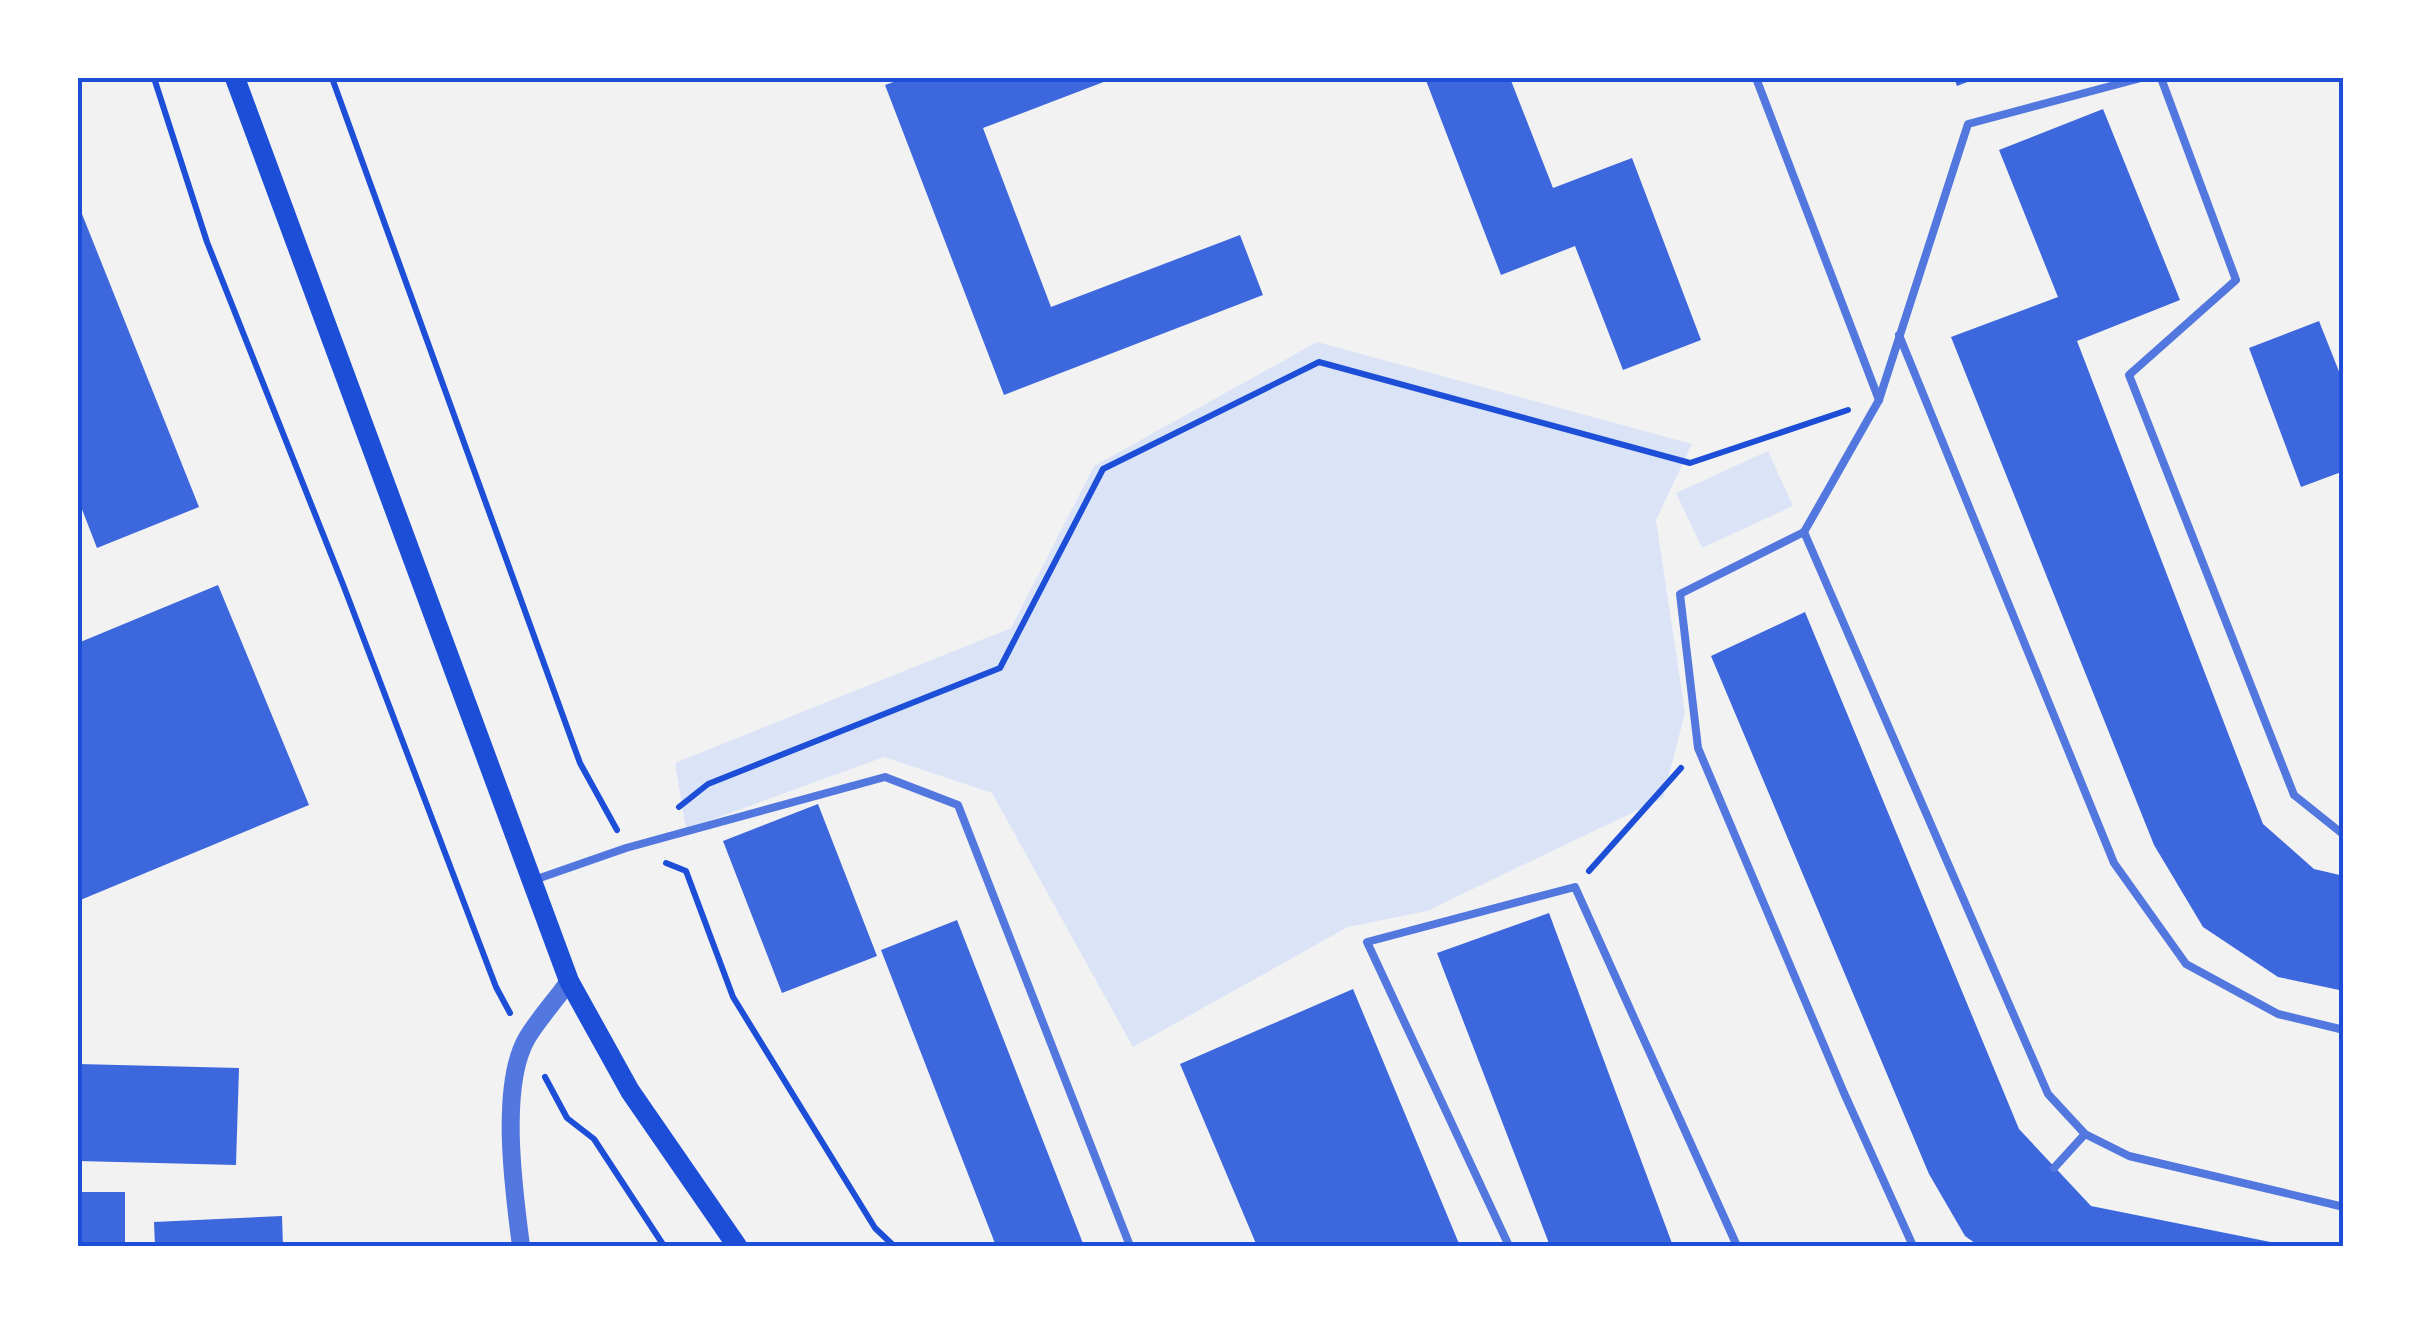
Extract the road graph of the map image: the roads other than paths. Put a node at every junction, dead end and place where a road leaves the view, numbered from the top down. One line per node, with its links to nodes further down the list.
1 (235, 78): 9 (main road)
2 (1756, 78): 6 (lane)
3 (2141, 78): 5 (lane)
4 (2161, 78): 8 (lane)
5 (1900, 335): 6 (lane); 11 (lane)
6 (1878, 400): 7 (lane)
7 (1804, 532): 12 (lane); 20 (lane)
8 (2344, 835)
9 (534, 880): 10 (main road); 17 (lane)
10 (569, 981): 15 (street); 16 (main road)
11 (2344, 1030)
12 (2085, 1134): 13 (lane); 14 (lane)
13 (2054, 1168)
14 (2344, 1208)
15 (521, 1246)
16 (737, 1246)
17 (1130, 1246)
18 (1509, 1246): 19 (lane)
19 (1737, 1246)
20 (1913, 1246)

